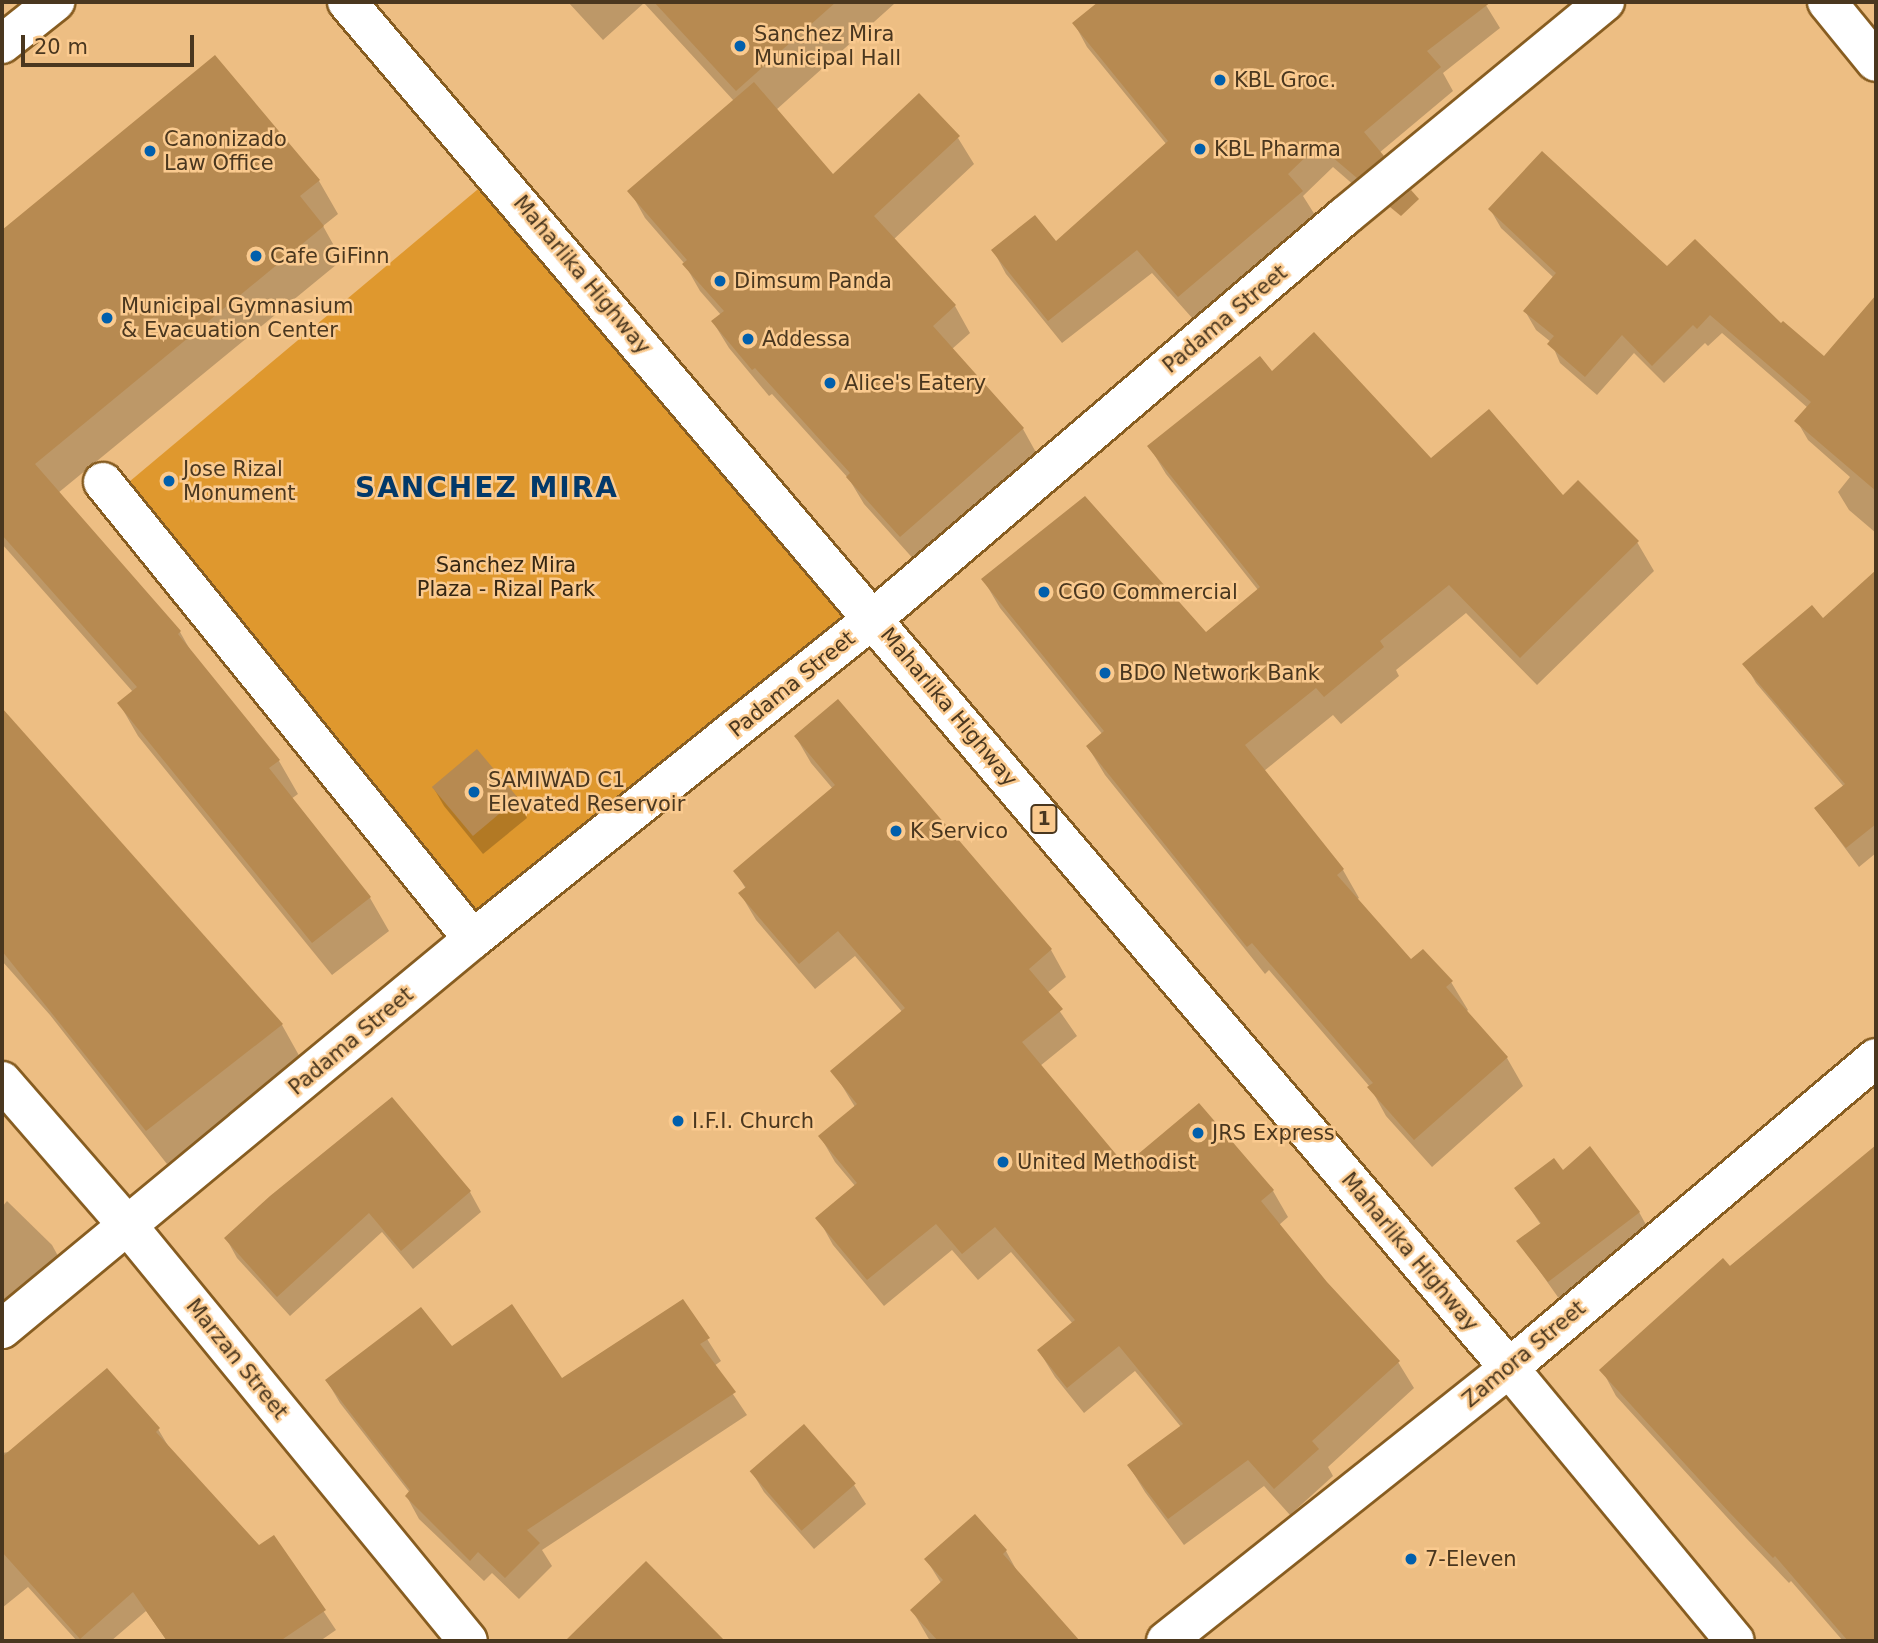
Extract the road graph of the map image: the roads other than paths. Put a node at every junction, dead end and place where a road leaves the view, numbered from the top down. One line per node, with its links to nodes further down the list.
1 (55, 2): 5 (main road)
2 (347, 2): 8 (main road, Maharlika Highway / 1)
3 (1605, 2): 8 (main road, Padama Street)
4 (1827, 2): 6 (main road)
5 (2, 44)
6 (1876, 62)
7 (103, 482): 9 (main road)
8 (874, 618): 9 (main road, Padama Street); 14 (main road, Maharlika Highway / 1)
9 (473, 939): 12 (main road, Padama Street)
10 (1876, 1058): 14 (main road, Zamora Street)
11 (2, 1081): 12 (main road, Marzan Street)
12 (128, 1226): 13 (main road, Padama Street); 15 (main road, Marzan Street)
13 (2, 1329)
14 (1509, 1368): 16 (main road, Zamora Street); 17 (main road, Maharlika Highway / 1)
15 (468, 1641)
16 (1166, 1641)
17 (1735, 1641)

